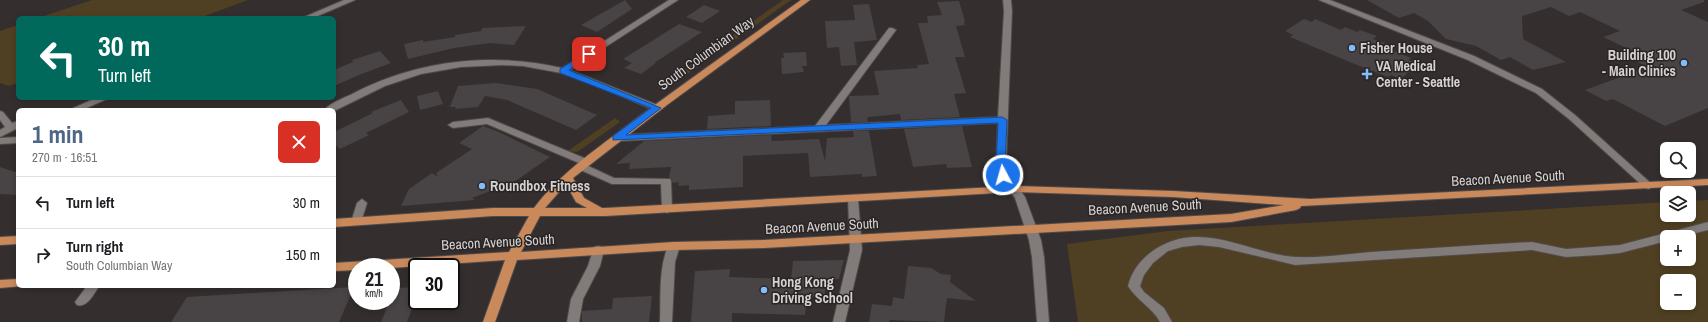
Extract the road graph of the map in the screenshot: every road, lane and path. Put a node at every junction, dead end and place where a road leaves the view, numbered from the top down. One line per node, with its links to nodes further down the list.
1 (351, 0): 6 (street)
2 (674, 0): 8 (street)
3 (806, 0): 12 (main road, South Columbian Way)
4 (1007, 0): 14 (street)
5 (1322, 0): 25 (street)
6 (311, 16)
7 (892, 30): 17 (street)
8 (563, 71): 11 (street); 12 (street)
9 (99, 100): 10 (street)
10 (79, 108)
11 (333, 108)
12 (657, 108): 19 (main road, South Columbian Way)
13 (0, 114): 16 (street)
14 (1002, 120): 17 (street); 26 (street)
15 (454, 125): 22 (street)
16 (14, 126): 18 (street)
17 (818, 129): 19 (street)
18 (0, 134)
19 (616, 138): 22 (main road, South Columbian Way)
20 (16, 140): 21 (street)
21 (0, 141)
22 (583, 164): 23 (main road, South Columbian Way); 30 (street)
23 (566, 177): 31 (main road, South Columbian Way); 32 (main road)
24 (1708, 182): 25 (main road, Beacon Avenue South)
25 (1649, 186): 29 (main road, Beacon Avenue South)
26 (1014, 189): 27 (main road, Beacon Avenue South); 29 (main road, Beacon Avenue South); 36 (street)
27 (852, 198): 30 (main road, Beacon Avenue South); 37 (street)
28 (362, 203): 34 (street)
29 (1310, 203): 36 (main road, Beacon Avenue South)
30 (666, 209): 32 (main road, Beacon Avenue South)
31 (538, 211): 32 (main road, Beacon Avenue South); 34 (main road, Beacon Avenue South); 42 (main road, South Columbian Way)
32 (605, 212)
33 (336, 222): 34 (main road, Beacon Avenue South)
34 (356, 222)
35 (1708, 226): 53 (street)
36 (1031, 228): 37 (main road, Beacon Avenue South); 52 (street)
37 (856, 239): 40 (main road, Beacon Avenue South); 51 (street)
38 (16, 240): 39 (main road)
39 (0, 241)
40 (674, 246): 41 (main road, Beacon Avenue South); 50 (street)
41 (598, 250): 42 (main road, Beacon Avenue South); 49 (street)
42 (513, 256): 43 (main road, Beacon Avenue South); 48 (main road, South Columbian Way)
43 (336, 266)
44 (16, 283): 45 (main road)
45 (0, 284)
46 (92, 288): 47 (street)
47 (82, 302)
48 (489, 322)
49 (573, 322)
50 (666, 322)
51 (839, 322)
52 (1043, 322)
53 (1166, 322)

